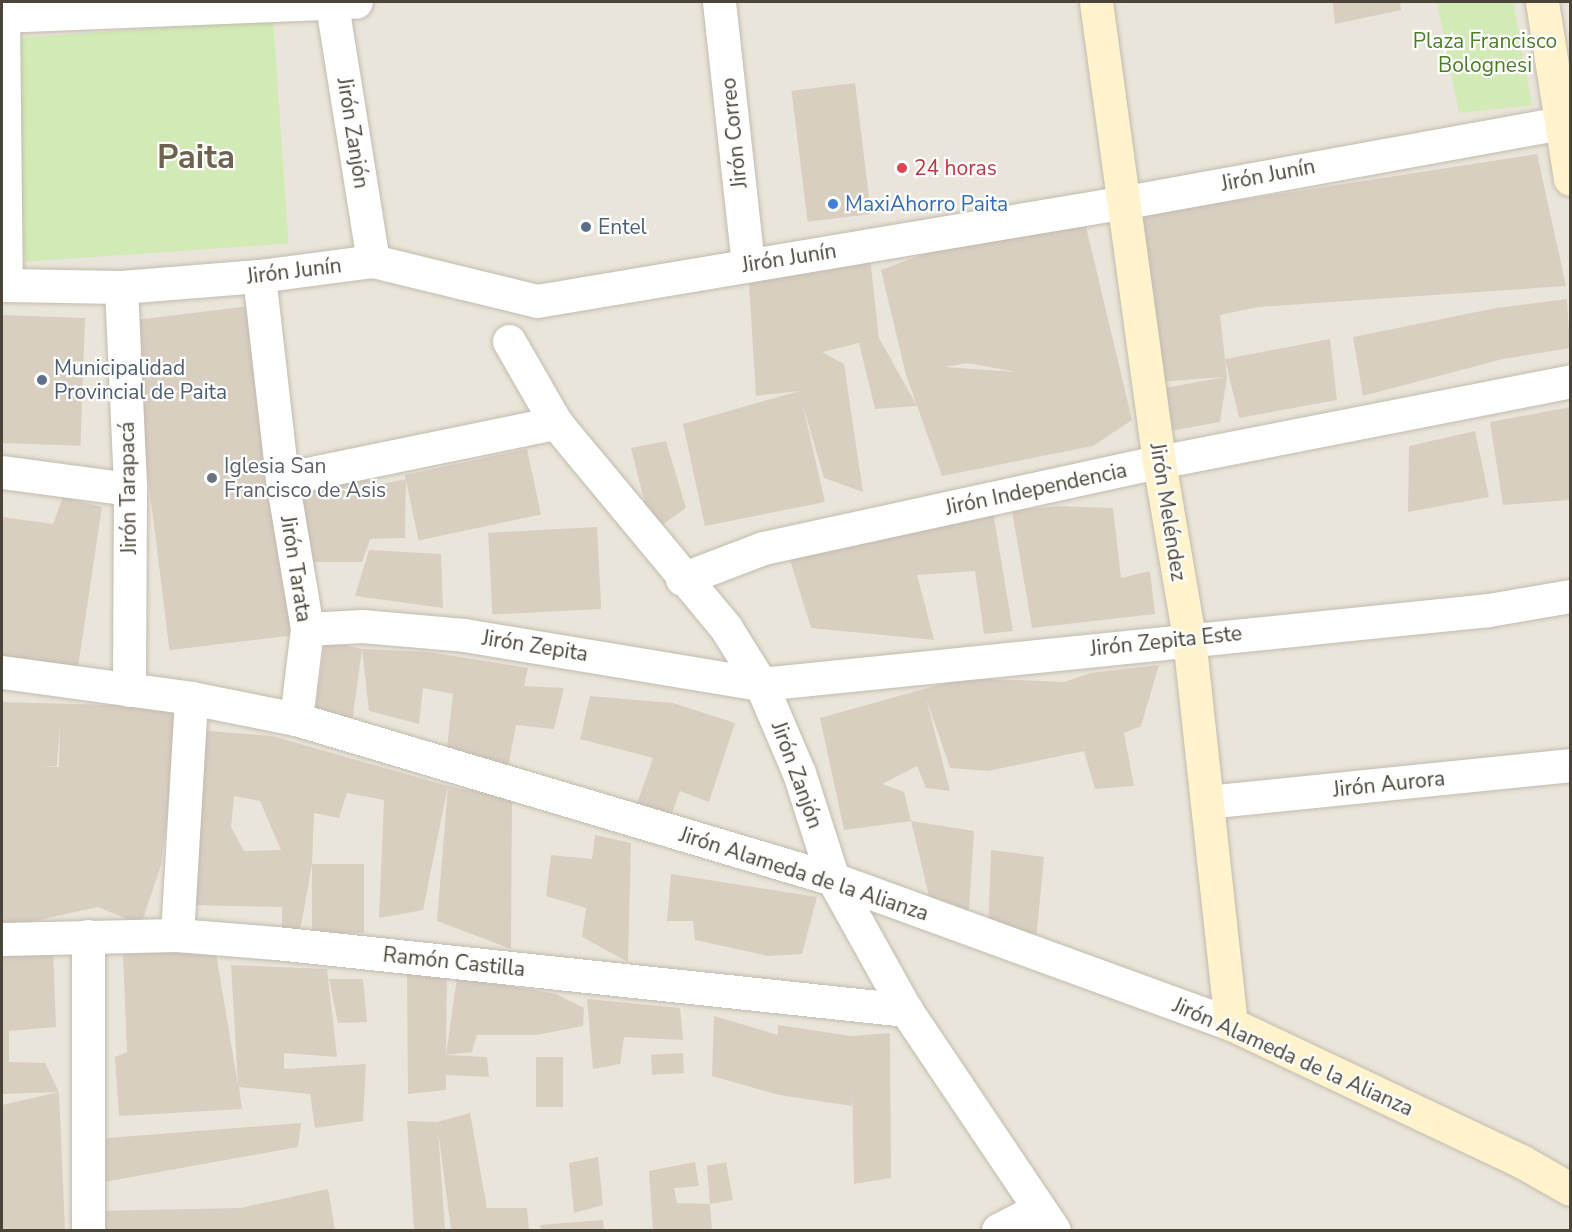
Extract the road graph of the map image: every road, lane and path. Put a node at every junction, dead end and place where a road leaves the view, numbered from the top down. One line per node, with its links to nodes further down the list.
1 (719, 2): 11 (street, Jirón Correo)
2 (1096, 2): 9 (main road, Jirón Meléndez)
3 (1542, 2): 6 (main road)
4 (344, 3): 5 (street); 10 (street, Jirón Zanjón)
5 (2, 16): 8 (street)
6 (1567, 122): 7 (main road); 9 (street, Jirón Junín)
7 (1570, 179)
8 (4, 185): 13 (street, Jirón Junín)
9 (1126, 202): 11 (street, Jirón Junín); 17 (main road, Jirón Meléndez)
10 (373, 261): 11 (street, Jirón Junín); 12 (street, Jirón Junín)
11 (748, 265)
12 (259, 276): 13 (street, Jirón Junín); 19 (street, Jirón Tarata)
13 (121, 287): 20 (street, Jirón Tarapacá)
14 (509, 340): 16 (street, Jirón Zanjón)
15 (1570, 381): 17 (street, Jirón Independencia)
16 (556, 423): 19 (street); 21 (street, Jirón Zanjón)
17 (1159, 462): 21 (street, Jirón Independencia); 24 (main road, Jirón Meléndez)
18 (2, 472): 20 (street)
19 (282, 479): 23 (street, Jirón Tarata)
20 (130, 489): 27 (street, Jirón Tarapacá)
21 (682, 579): 26 (street, Jirón Zanjón)
22 (1570, 596): 24 (street, Jirón Zepita Este)
23 (307, 629): 26 (street, Jirón Zepita); 29 (street, Jirón Tarata)
24 (1189, 638): 26 (street, Jirón Zepita Este); 31 (main road, Jirón Meléndez)
25 (2, 672): 27 (street, Jirón Alameda de la Alianza)
26 (761, 684): 32 (street, Jirón Zanjón)
27 (129, 690): 28 (street, Jirón Alameda de la Alianza)
28 (191, 698): 29 (street, Jirón Alameda de la Alianza); 33 (street)
29 (296, 719): 32 (street, Jirón Alameda de la Alianza)
30 (1570, 765): 31 (street, Jirón Aurora)
31 (1207, 802): 37 (main road, Jirón Meléndez)
32 (833, 879): 36 (street, Jirón Zanjón); 37 (street, Jirón Alameda de la Alianza)
33 (177, 935): 34 (street, Ramón Castilla); 36 (street, Ramón Castilla)
34 (88, 936): 35 (street, Ramón Castilla); 40 (street)
35 (2, 939)
36 (906, 1010): 39 (street, Jirón Zanjón)
37 (1231, 1024): 38 (main road, Jirón Alameda de la Alianza)
38 (1570, 1189)
39 (1047, 1220): 41 (street)
40 (88, 1230)
41 (998, 1230)

